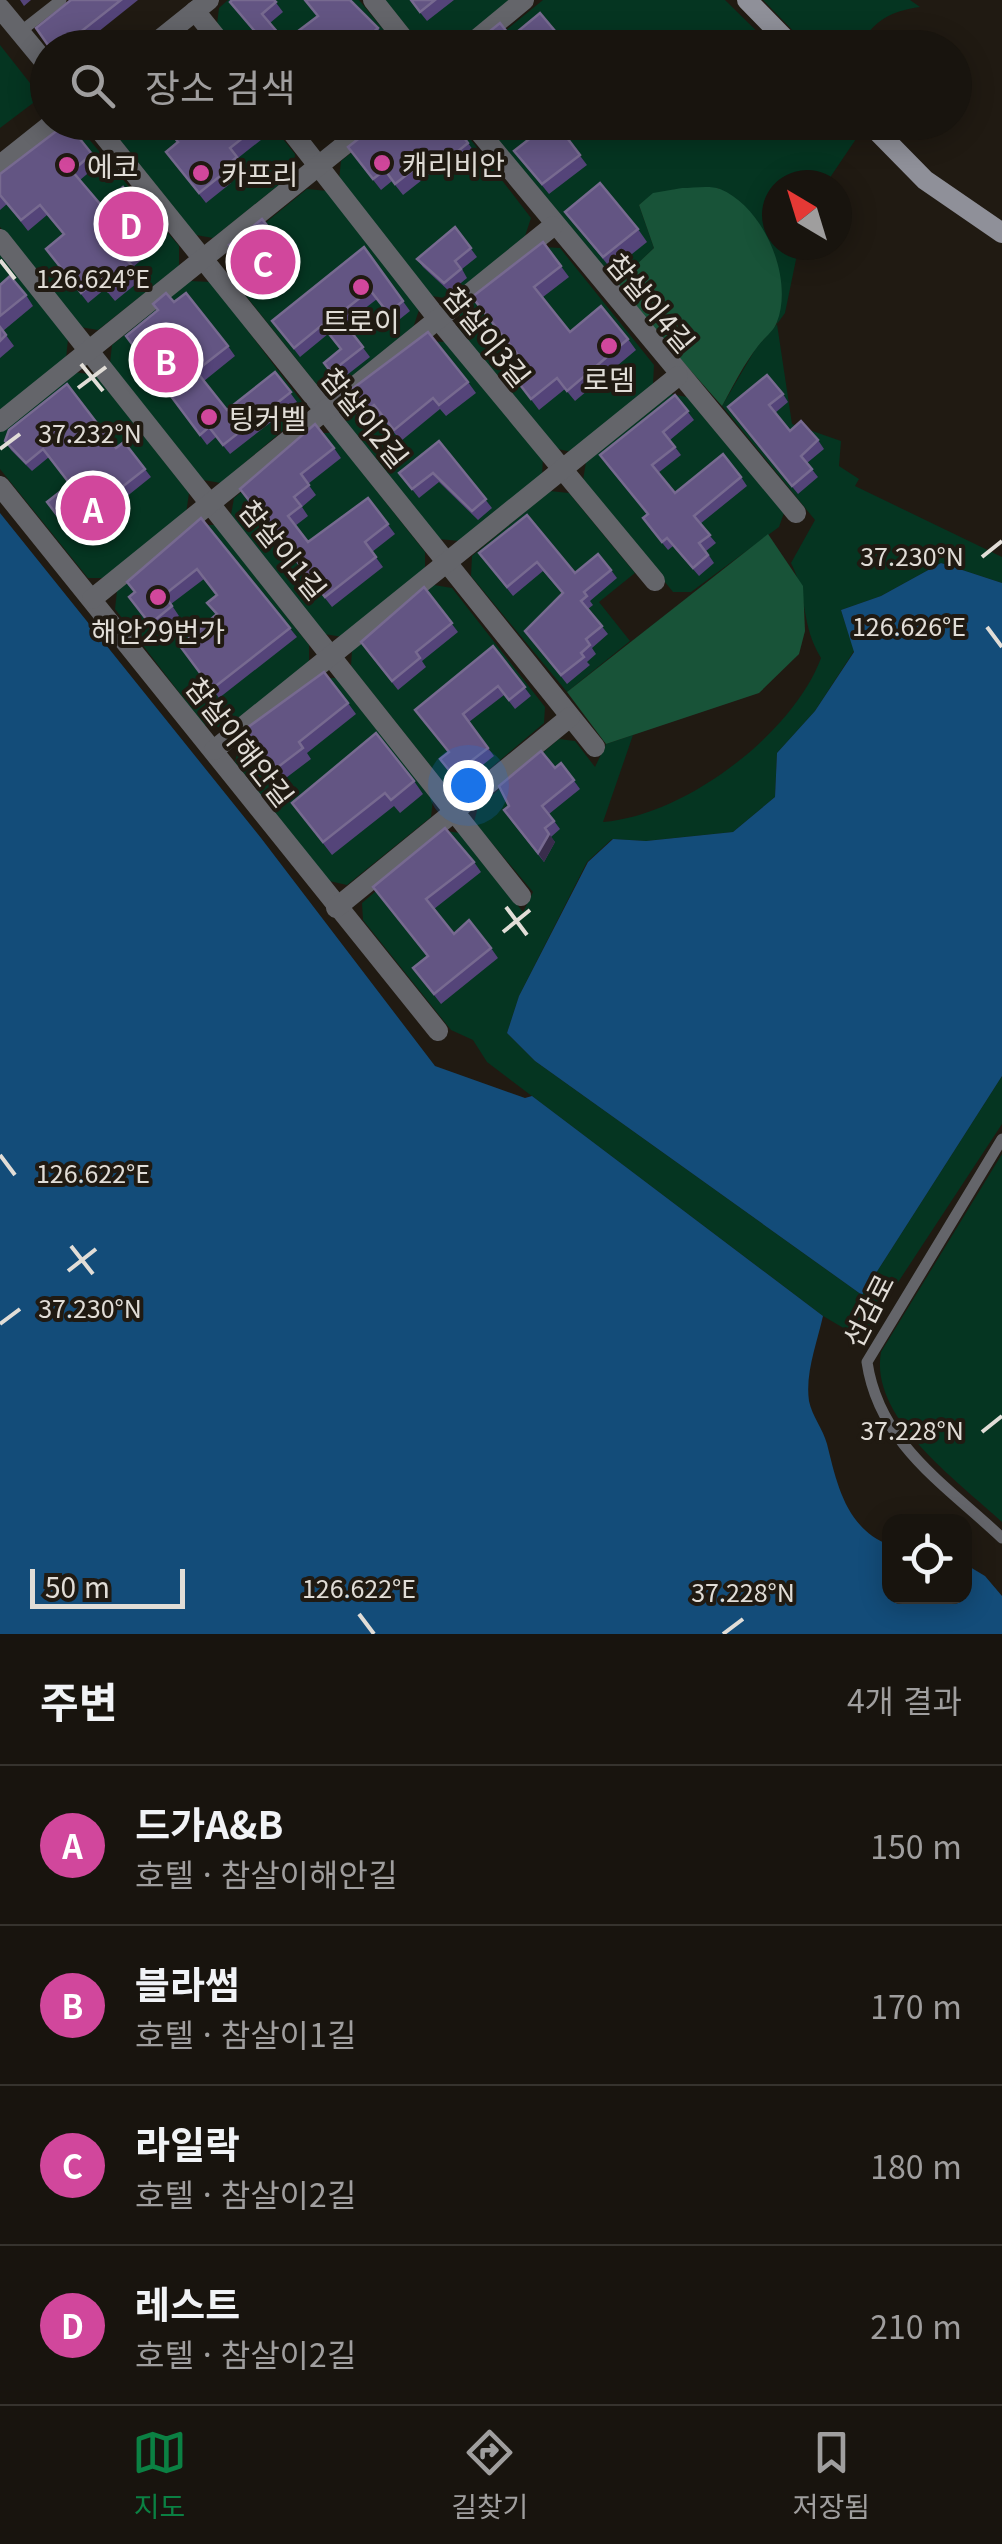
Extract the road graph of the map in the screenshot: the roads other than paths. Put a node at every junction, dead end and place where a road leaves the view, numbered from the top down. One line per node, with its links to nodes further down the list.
1 (61, 0): 12 (lane)
2 (374, 0): 9 (street)
3 (524, 0): 10 (street)
4 (747, 0): 11 (street)
5 (202, 5): 7 (street); 8 (street)
6 (0, 8): 12 (street)
7 (171, 30)
8 (215, 30)
9 (397, 30)
10 (488, 30)
11 (776, 30)
12 (20, 32): 13 (street)
13 (30, 44)
14 (32, 140): 20 (street)
15 (108, 140): 25 (street, 참살이2길)
16 (298, 140): 21 (street, 참살이3길)
17 (351, 140): 21 (street)
18 (485, 140): 22 (street, 참살이4길)
19 (886, 140): 23 (street)
20 (0, 166)
21 (318, 167): 25 (street); 26 (street, 참살이3길)
22 (553, 226): 26 (street); 28 (street, 참살이4길)
23 (1002, 233)
24 (0, 239): 27 (street, 참살이1길)
25 (204, 259): 27 (street); 29 (street, 참살이2길)
26 (438, 319): 29 (street); 31 (street, 참살이3길)
27 (88, 351): 30 (street); 33 (street, 참살이1길)
28 (678, 376): 31 (street); 34 (street, 참살이4길)
29 (326, 411): 33 (street); 35 (street, 참살이2길)
30 (0, 422)
31 (563, 470): 35 (street); 36 (street, 참살이3길)
32 (0, 486): 37 (street, 참살이해안길)
33 (210, 502): 37 (street); 38 (street, 참살이1길)
34 (796, 514)
35 (447, 563): 38 (street); 39 (street, 참살이2길)
36 (655, 582)
37 (92, 600): 41 (street, 참살이해안길)
38 (333, 655): 41 (street); 42 (street, 참살이1길)
39 (570, 717): 40 (street, 참살이2길); 42 (street)
40 (595, 747)
41 (214, 750): 44 (street, 참살이해안길)
42 (456, 811): 43 (street, 참살이1길); 44 (street)
43 (521, 896)
44 (336, 908): 45 (street, 참살이해안길)
45 (438, 1031)
46 (1002, 1139): 47 (lane, 선감로)
47 (1002, 1538)

